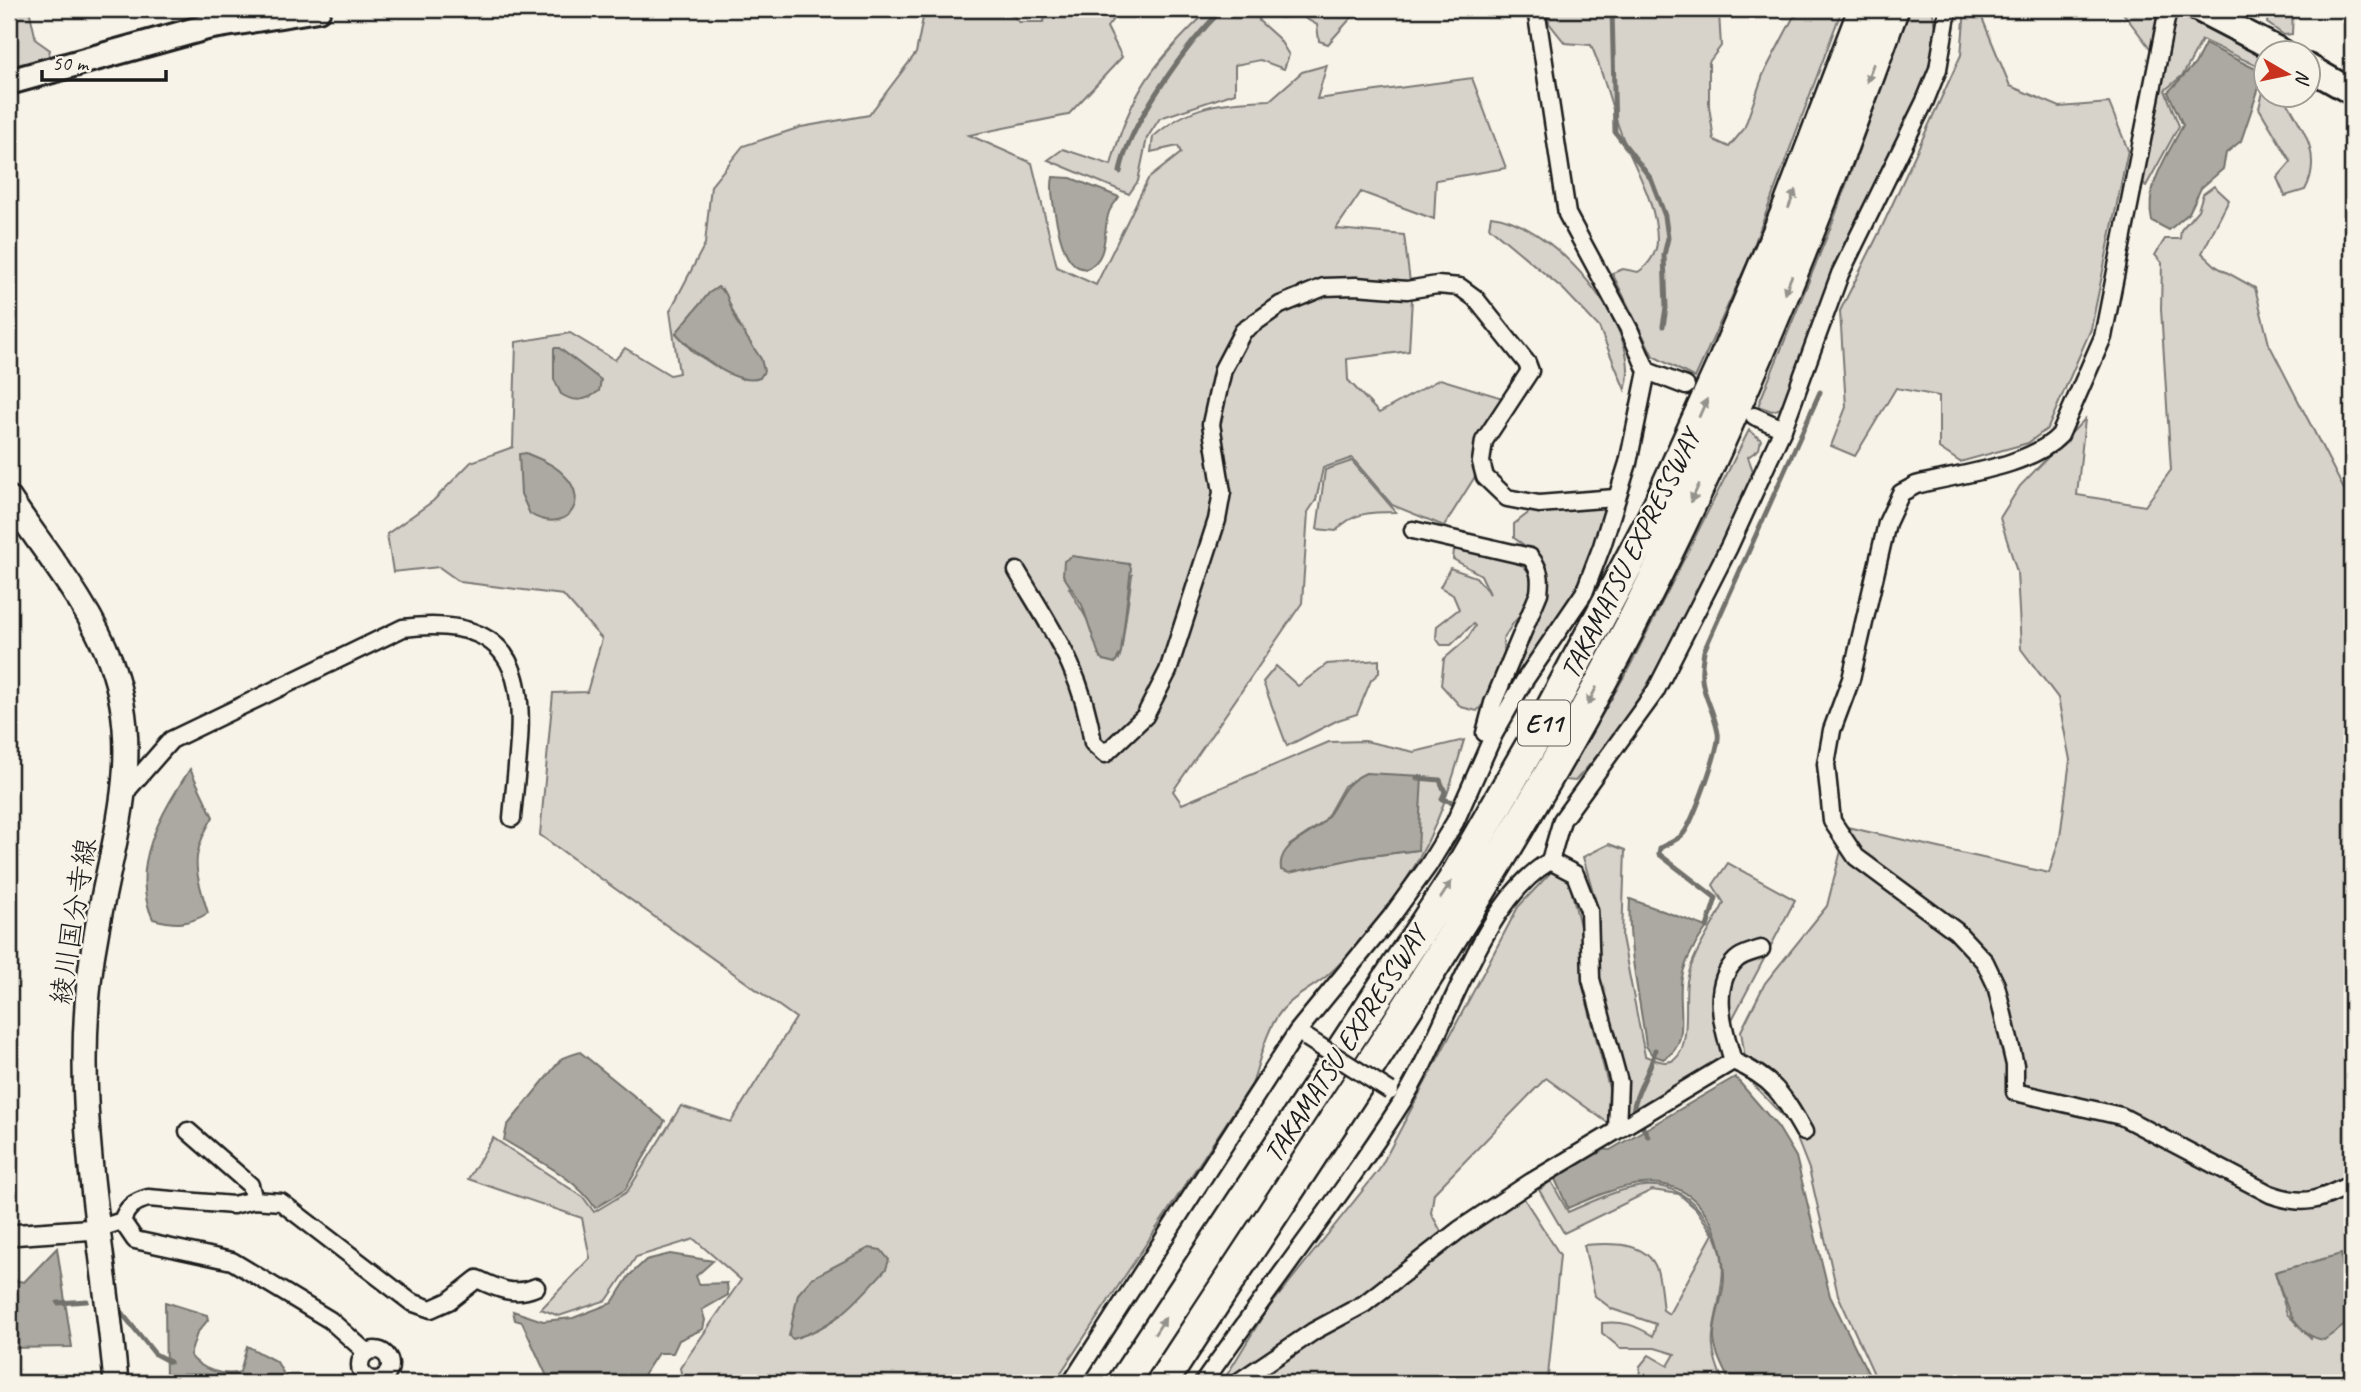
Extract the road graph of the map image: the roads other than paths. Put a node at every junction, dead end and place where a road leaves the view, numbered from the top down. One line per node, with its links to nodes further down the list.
1 (318, 9): 10 (main road)
2 (1536, 9): 12 (street)
3 (1864, 9): 40 (highway, TAKAMATSU EXPRESSWAY / E11, one-way to 3)
4 (1893, 9): 41 (highway, TAKAMATSU EXPRESSWAY / E11, one-way to 41)
5 (1948, 9): 15 (street)
6 (2168, 9): 31 (street)
7 (2199, 9): 8 (main road)
8 (2255, 38)
9 (2322, 75): 11 (main road)
10 (9, 82)
11 (2352, 92)
12 (1647, 371): 13 (street); 17 (street)
13 (1686, 386)
14 (1754, 416): 15 (street)
15 (1783, 429): 23 (street)
16 (9, 498): 21 (main road, 綾川国分寺線)
17 (1615, 498): 19 (street); 20 (street)
18 (1413, 530): 20 (street)
19 (1017, 571)
20 (1492, 737): 25 (street)
21 (117, 801): 22 (street); 34 (main road, 綾川国分寺線)
22 (512, 818)
23 (1550, 861): 27 (street); 28 (street)
24 (1761, 949): 26 (street)
25 (1302, 1035): 27 (street, bridge); 39 (street)
26 (1733, 1061): 28 (street); 30 (street)
27 (1397, 1096): 42 (street)
28 (1617, 1129): 43 (street)
29 (188, 1132): 32 (street)
30 (1804, 1132)
31 (2352, 1184)
32 (254, 1200): 33 (street); 36 (street)
33 (122, 1221): 34 (street); 37 (street)
34 (97, 1229): 35 (street); 38 (main road, 綾川国分寺線)
35 (9, 1235)
36 (536, 1287)
37 (366, 1352)
38 (116, 1383)
39 (1071, 1383)
40 (1123, 1383)
41 (1162, 1383)
42 (1203, 1383)
43 (1237, 1383)

